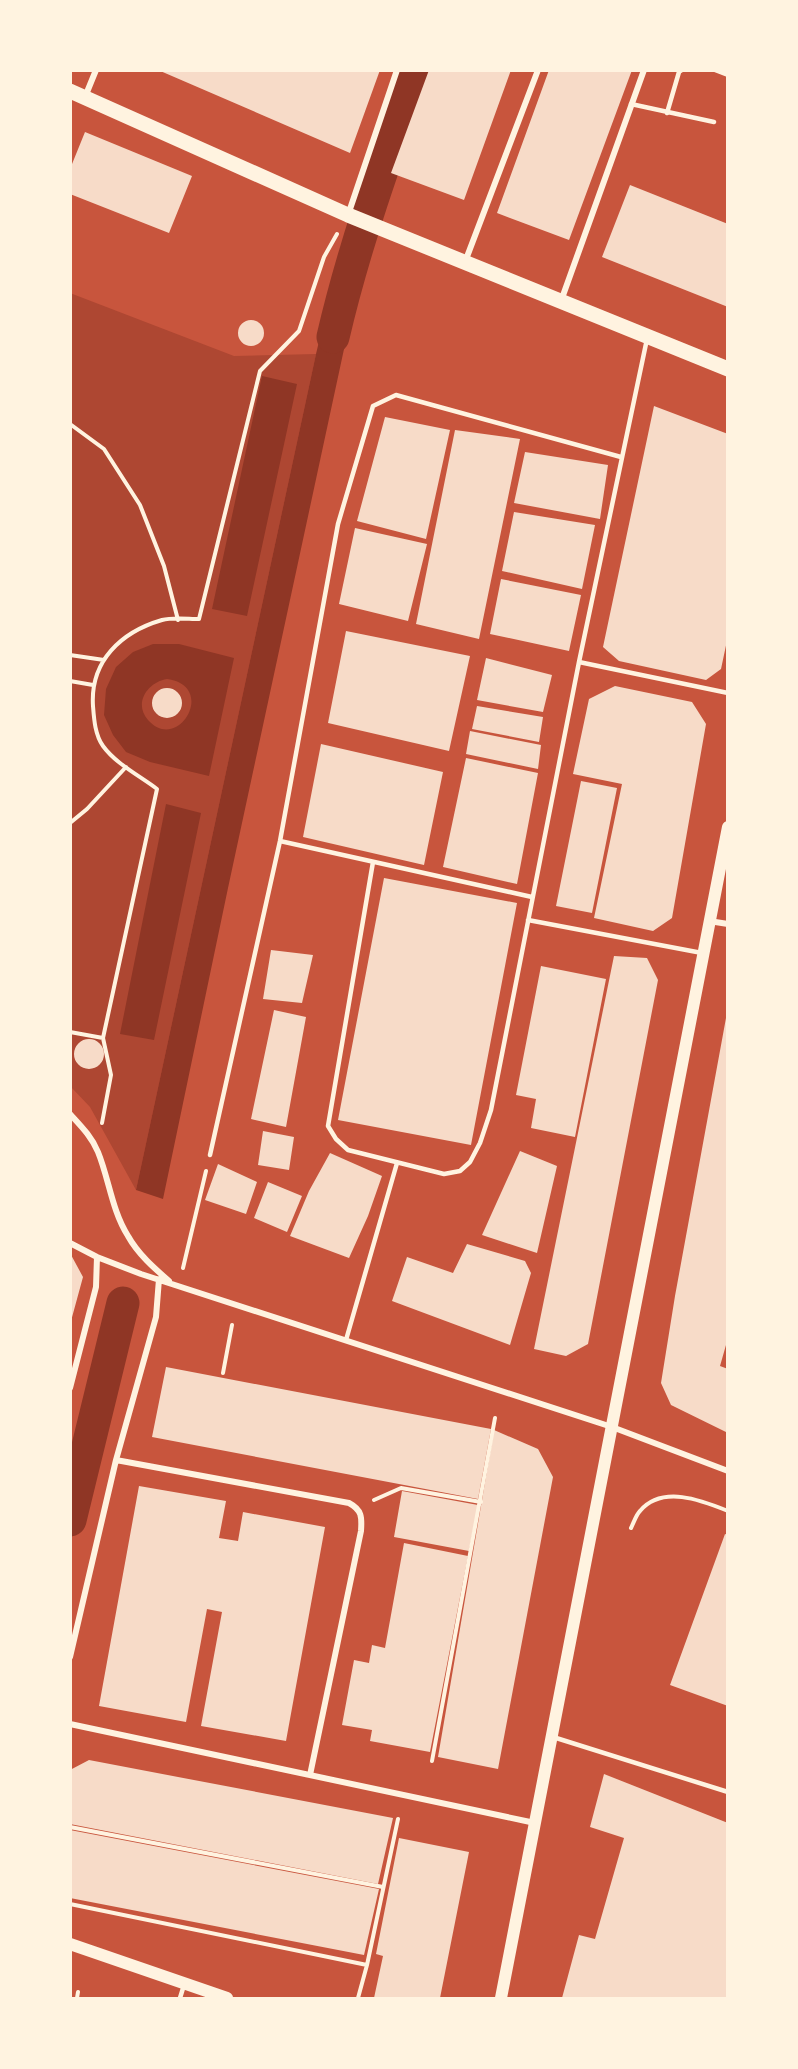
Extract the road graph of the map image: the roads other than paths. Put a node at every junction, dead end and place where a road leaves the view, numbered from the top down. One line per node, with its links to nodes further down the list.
1 (96, 70): 8 (street)
2 (397, 70): 12 (street)
3 (538, 70): 13 (street)
4 (644, 70): 9 (street)
5 (682, 70): 10 (lane)
6 (715, 70): 7 (lane)
7 (728, 75)
8 (77, 94): 12 (main road)
9 (631, 104): 10 (lane); 14 (street)
10 (668, 113): 11 (lane)
11 (714, 122)
12 (353, 217): 13 (main road)
13 (464, 262): 14 (main road)
14 (561, 302): 15 (main road)
15 (648, 336): 16 (main road); 17 (lane)
16 (728, 369)
17 (621, 457): 18 (lane); 21 (lane)
18 (579, 662): 19 (lane); 23 (lane)
19 (728, 693)
20 (728, 827): 25 (main road)
21 (280, 841): 22 (lane); 29 (lane)
22 (373, 862): 23 (lane); 30 (lane)
23 (532, 897): 24 (lane)
24 (528, 920): 27 (lane); 30 (lane)
25 (709, 921): 26 (street); 27 (main road)
26 (728, 924)
27 (703, 953): 37 (main road)
28 (70, 1114): 34 (street)
29 (210, 1155)
30 (397, 1163): 35 (lane)
31 (70, 1243): 32 (street)
32 (97, 1257): 33 (street); 36 (street)
33 (159, 1279): 34 (street); 38 (street)
34 (175, 1284): 35 (street)
35 (345, 1340): 37 (street)
36 (70, 1388)
37 (612, 1427): 39 (street); 42 (main road)
38 (116, 1460): 40 (street); 43 (street)
39 (728, 1471)
40 (70, 1657)
41 (70, 1724): 43 (street)
42 (552, 1737): 44 (lane); 45 (main road)
43 (310, 1775): 45 (street)
44 (728, 1792)
45 (535, 1823): 50 (main road)
46 (70, 1944): 47 (main road)
47 (184, 1985): 48 (lane); 49 (main road)
48 (180, 1998)
49 (226, 1998)
50 (501, 1998)

